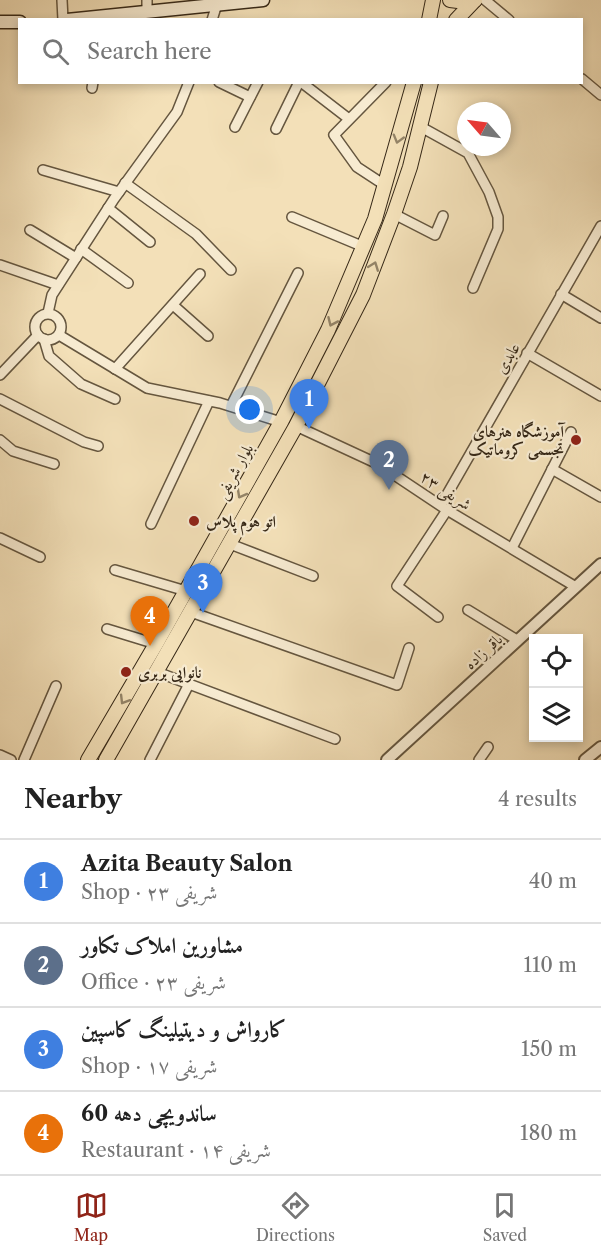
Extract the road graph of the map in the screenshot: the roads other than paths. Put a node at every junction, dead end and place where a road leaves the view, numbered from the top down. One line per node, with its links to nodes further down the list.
1 (62, 0): 9 (street)
2 (263, 0): 7 (main road)
3 (433, 0): 12 (main road)
4 (450, 0): 5 (main road)
5 (475, 0): 13 (main road)
6 (485, 0): 14 (street)
7 (218, 4): 8 (main road); 11 (street)
8 (147, 6): 10 (main road)
9 (65, 18)
10 (102, 18)
11 (213, 18)
12 (429, 18)
13 (458, 18)
14 (507, 18)
15 (0, 22): 16 (main road)
16 (18, 22)
17 (583, 80): 26 (street)
18 (188, 84): 33 (street)
19 (223, 84): 27 (street)
20 (257, 84): 27 (street)
21 (299, 84): 31 (street)
22 (303, 84): 28 (street)
23 (384, 84): 28 (street)
24 (413, 84): 34 (main road, بلوار شریفی, one-way to 34)
25 (431, 84): 30 (main road, بلوار شریفی)
26 (601, 95)
27 (250, 97): 29 (street)
28 (349, 119): 34 (street)
29 (235, 127)
30 (421, 127): 37 (main road, بلوار شریفی); 52 (street)
31 (276, 129)
32 (43, 170): 35 (street)
33 (125, 183): 35 (street); 47 (street)
34 (386, 186): 44 (main road, بلوار شریفی)
35 (119, 192): 36 (street)
36 (108, 208): 42 (street); 45 (street)
37 (394, 214): 38 (street); 69 (main road, بلوار شریفی, one-way to 37)
38 (443, 216)
39 (292, 217): 44 (street)
40 (601, 226): 43 (street, عابدی)
41 (30, 230): 45 (street)
42 (150, 242)
43 (597, 242): 53 (street, عابدی)
44 (364, 247): 68 (main road, بلوار شریفی, one-way to 68)
45 (79, 253): 50 (street); 51 (street)
46 (0, 265): 51 (street)
47 (231, 270)
48 (298, 273): 67 (street)
49 (200, 274): 54 (street)
50 (128, 283)
51 (58, 285): 55 (street)
52 (472, 288)
53 (561, 294): 56 (street); 60 (street, عابدی)
54 (173, 305): 58 (street); 61 (street)
55 (48, 313): 57 (street); 59 (street)
56 (601, 318)
57 (59, 335): 59 (street); 61 (street)
58 (208, 336)
59 (41, 337): 62 (street); 65 (street)
60 (527, 353): 63 (street); 76 (street, عابدی)
61 (115, 369): 66 (street)
62 (0, 375)
63 (601, 396)
64 (0, 399): 72 (street)
65 (116, 399)
66 (209, 400): 67 (street); 77 (street)
67 (231, 406): 68 (street)
68 (281, 422): 69 (main road); 86 (main road, بلوار شریفی, one-way to 86)
69 (296, 426): 76 (street, شریفی ۲۳); 79 (main road, بلوار شریفی)
70 (571, 432): 74 (street)
71 (0, 440): 73 (street)
72 (98, 446)
73 (54, 464)
74 (552, 469): 75 (street); 80 (street)
75 (601, 497)
76 (444, 507): 80 (street, شریفی ۲۳); 89 (street, عابدی)
77 (151, 524)
78 (0, 538): 81 (street)
79 (230, 544): 84 (street); 88 (main road, بلوار شریفی)
80 (512, 548): 85 (street, شریفی ۲۳)
81 (40, 557)
82 (601, 564): 85 (street, باقر زاده)
83 (116, 570): 86 (street)
84 (313, 576)
85 (576, 587): 91 (street, باقر زاده)
86 (186, 591): 92 (main road, بلوار شریفی)
87 (468, 610): 91 (street)
88 (191, 612): 93 (street); 94 (main road, بلوار شریفی)
89 (438, 617)
90 (107, 629): 92 (street)
91 (517, 640): 107 (street, باقر زاده)
92 (156, 645): 104 (main road, بلوار شریفی, one-way to 104)
93 (410, 648)
94 (157, 672): 95 (street); 105 (main road, بلوار شریفی)
95 (189, 684): 97 (street); 106 (street)
96 (56, 686): 103 (street)
97 (335, 739)
98 (489, 747): 108 (street)
99 (601, 747): 101 (street)
100 (0, 755): 102 (street)
101 (591, 759)
102 (11, 760)
103 (24, 760)
104 (88, 760)
105 (106, 760)
106 (150, 760)
107 (387, 760)
108 (479, 760)

